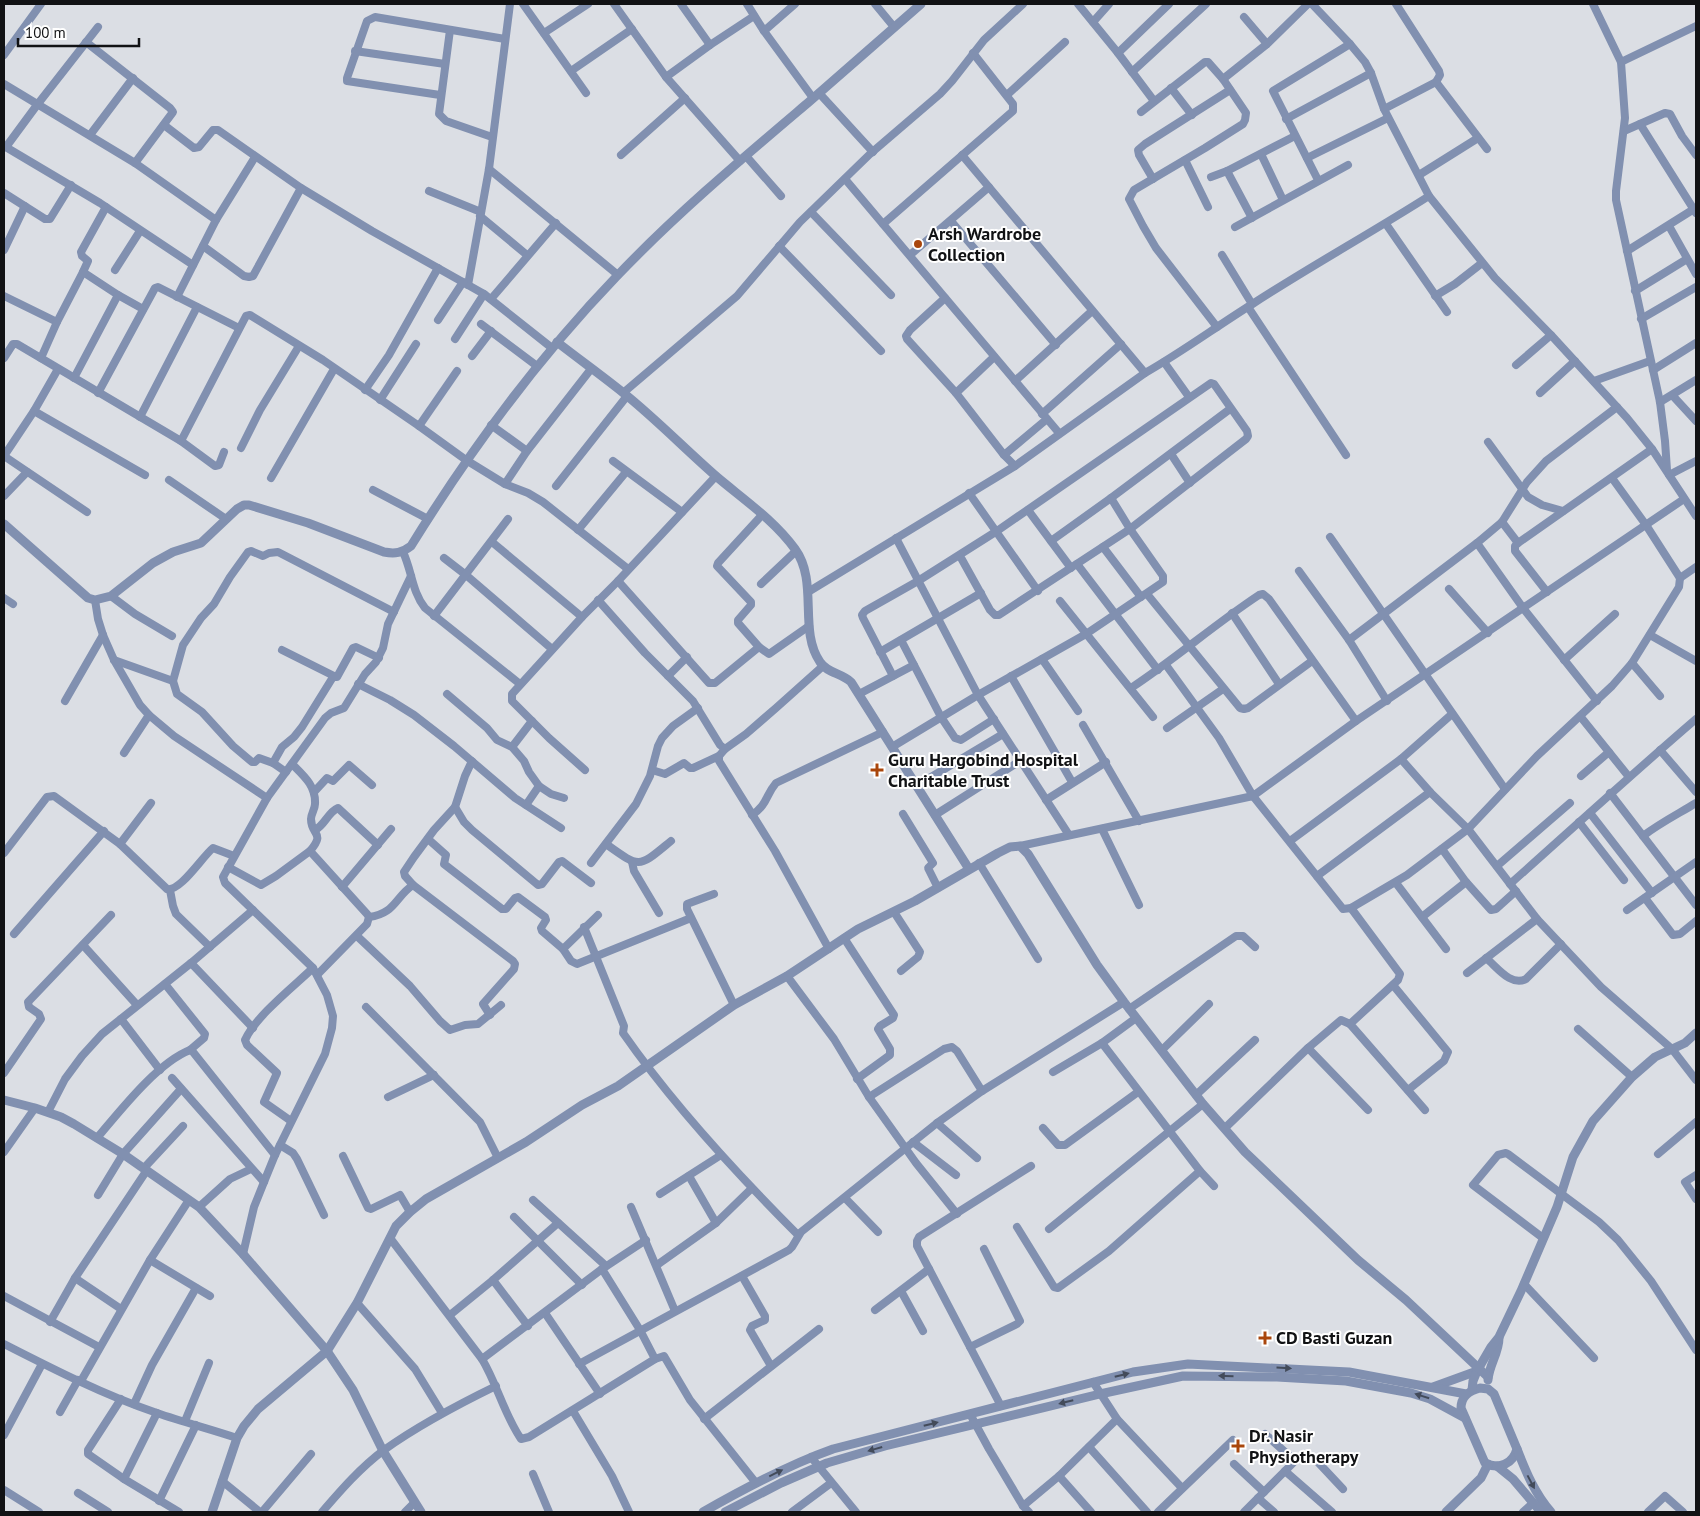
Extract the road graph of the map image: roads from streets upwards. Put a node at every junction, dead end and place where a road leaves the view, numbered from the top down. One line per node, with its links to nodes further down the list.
1 (41, 4): 39 (street)
2 (509, 4): 30 (street)
3 (523, 4): 29 (street)
4 (588, 4): 29 (street)
5 (614, 4): 25 (street)
6 (681, 4): 35 (street)
7 (746, 4): 20 (street)
8 (796, 4): 28 (street)
9 (875, 4): 24 (street)
10 (921, 4): 24 (street)
11 (1023, 4): 37 (street)
12 (1078, 4): 22 (street)
13 (1109, 4): 22 (street)
14 (1169, 4): 38 (street)
15 (1206, 4): 43 (street)
16 (1308, 4): 33 (street)
17 (1312, 4): 34 (street)
18 (1396, 4): 48 (street)
19 (1593, 4): 40 (street)
20 (754, 16): 28 (street); 35 (street)
21 (1244, 17): 33 (street)
22 (1093, 22): 38 (street)
23 (98, 27): 31 (street)
24 (894, 27): 54 (street)
25 (632, 28): 42 (street); 45 (street)
26 (450, 30): 30 (street); 36 (street); 41 (street)
27 (1695, 30): 40 (street)
28 (764, 31): 54 (street)
29 (544, 33): 42 (street)
30 (505, 39): 69 (street)
31 (86, 42): 46 (street); 58 (street)
32 (1065, 42): 55 (street)
33 (1267, 44): 47 (street)
34 (1350, 44): 44 (street); 63 (street)
35 (710, 45): 45 (street)
36 (356, 51): 41 (street); 53 (street)
37 (973, 53): 55 (street); 73 (street)
38 (1118, 53): 43 (street)
39 (4, 55)
40 (1621, 62): 66 (street)
41 (445, 64): 53 (street)
42 (571, 72): 52 (street)
43 (1132, 72): 57 (street)
44 (1371, 73): 59 (street); 63 (street)
45 (666, 77): 56 (street)
46 (133, 78): 65 (street); 67 (street)
47 (1223, 79): 50 (street); 51 (street)
48 (1436, 82): 59 (street); 70 (street)
49 (4, 84): 58 (street)
50 (1172, 88): 57 (street); 61 (street)
51 (1230, 90): 61 (street); 81 (street)
52 (586, 93)
53 (440, 95): 69 (street)
54 (816, 95): 73 (street); 79 (street)
55 (1007, 95): 76 (street)
56 (685, 98): 75 (street); 79 (street)
57 (1154, 101): 60 (street)
58 (38, 105): 67 (street); 71 (street)
59 (1384, 109): 62 (street)
60 (1141, 112)
61 (1192, 115): 89 (street)
62 (1388, 118): 80 (street); 86 (street)
63 (1286, 119): 68 (street)
64 (1640, 124): 66 (street); 77 (street); 102 (street)
65 (164, 125): 78 (street); 82 (street)
66 (1624, 131): 117 (street)
67 (90, 135): 82 (street)
68 (1295, 136): 74 (street); 80 (street)
69 (492, 137): 84 (street)
70 (1478, 138): 72 (street); 86 (street)
71 (5, 147): 91 (street)
72 (1487, 149)
73 (873, 152): 88 (street)
74 (1261, 154): 85 (street); 98 (street)
75 (621, 155)
76 (962, 155): 92 (street); 109 (street)
77 (1696, 155)
78 (255, 157): 93 (street); 106 (street)
79 (743, 158): 96 (street); 128 (street)
80 (1307, 158): 90 (street)
81 (1185, 160): 89 (street); 101 (street)
82 (134, 163): 106 (street)
83 (1348, 165): 90 (street)
84 (489, 169): 104 (street); 108 (street)
85 (1227, 171): 87 (street); 105 (street)
86 (1419, 175): 97 (street)
87 (1211, 177)
88 (845, 178): 103 (street); 109 (street)
89 (1153, 178): 149 (street)
90 (1318, 180): 98 (street)
91 (71, 186): 99 (street); 100 (street)
92 (989, 187): 107 (street); 142 (street)
93 (302, 188): 114 (street); 124 (street)
94 (429, 191): 104 (street)
95 (4, 195): 99 (street)
96 (781, 196)
97 (1429, 196): 110 (street); 122 (street)
98 (1283, 200): 105 (street)
99 (25, 206): 116 (street)
100 (106, 207): 113 (street); 126 (street)
101 (1208, 207)
102 (1695, 211): 111 (street)
103 (810, 212): 115 (street); 134 (street)
104 (480, 214): 118 (street); 129 (street)
105 (1252, 218): 112 (street)
106 (216, 220): 114 (street)
107 (952, 221): 119 (street); 157 (street)
108 (556, 223): 118 (street); 128 (street)
109 (883, 224): 119 (street)
110 (1386, 224): 135 (street); 139 (street)
111 (1669, 226): 117 (street); 121 (street)
112 (1236, 227)
113 (140, 231): 123 (street); 125 (street)
114 (203, 246): 123 (street)
115 (779, 246): 159 (street); 183 (street)
116 (4, 250)
117 (1627, 251): 131 (street)
118 (527, 255): 137 (street)
119 (910, 255): 138 (street)
120 (1222, 255): 139 (street)
121 (1687, 259): 127 (street); 131 (street)
122 (1482, 263): 135 (street); 151 (street)
123 (192, 265): 136 (street)
124 (438, 268): 129 (street); 179 (street)
125 (114, 270)
126 (83, 272): 132 (street); 146 (street)
127 (1696, 274)
128 (618, 275): 156 (street)
129 (466, 283): 137 (street); 145 (street)
130 (1696, 287): 144 (street)
131 (1635, 291): 144 (street)
132 (118, 295): 141 (street); 175 (street)
133 (4, 296): 146 (street)
134 (891, 296)
135 (1436, 296): 143 (street)
136 (177, 297): 140 (street); 141 (street)
137 (487, 297): 152 (street); 156 (street)
138 (945, 298): 161 (street); 181 (street)
139 (1250, 305): 149 (street); 205 (street)
140 (197, 307): 148 (street); 191 (street)
141 (143, 310): 180 (street)
142 (1092, 311): 154 (street); 157 (street)
143 (1447, 312)
144 (1642, 319): 165 (street)
145 (438, 320)
146 (57, 322): 163 (street)
147 (481, 324): 150 (street)
148 (239, 328): 158 (street); 197 (street)
149 (1217, 328): 166 (street)
150 (491, 331): 160 (street); 168 (street)
151 (1552, 335): 164 (street); 167 (street)
152 (455, 339)
153 (416, 344): 186 (street)
154 (1121, 344): 174 (street); 192 (street)
155 (1696, 344): 172 (street)
156 (555, 345): 168 (street); 171 (street)
157 (1056, 345): 177 (street)
158 (299, 346): 170 (street); 199 (street)
159 (881, 351)
160 (472, 356)
161 (994, 357): 177 (street); 181 (street)
162 (4, 358): 163 (street)
163 (41, 358): 169 (street)
164 (1575, 361): 178 (street); 182 (street)
165 (1650, 361): 172 (street); 178 (street)
166 (1164, 362): 174 (street); 185 (street)
167 (1516, 365)
168 (537, 366): 194 (street)
169 (58, 368): 175 (street); 190 (street)
170 (334, 369): 179 (street); 216 (street)
171 (591, 369): 183 (street); 201 (street)
172 (1653, 370): 187 (street)
173 (457, 371): 195 (street)
174 (1145, 373): 196 (street)
175 (74, 378): 180 (street)
176 (1696, 380): 184 (street)
177 (1014, 381): 192 (street)
178 (1594, 381): 188 (street)
179 (365, 390): 186 (street)
180 (98, 392): 191 (street)
181 (956, 393): 204 (street)
182 (1540, 393)
183 (625, 395): 215 (street); 221 (street)
184 (1673, 396): 187 (street); 193 (street)
185 (1189, 397): 189 (street); 228 (street)
186 (380, 400): 195 (street)
187 (1660, 402): 213 (street)
188 (1617, 407): 200 (street); 223 (street)
189 (1230, 409): 203 (street); 219 (street)
190 (34, 411): 206 (street); 214 (street)
191 (140, 417): 197 (street)
192 (1045, 417): 196 (street); 204 (street)
193 (1696, 420)
194 (491, 425): 201 (street); 207 (street)
195 (419, 426): 207 (street)
196 (1059, 433): 210 (street)
197 (181, 441): 202 (street)
198 (1488, 442): 223 (street)
199 (241, 448)
200 (1652, 449): 213 (street); 217 (street)
201 (527, 451): 220 (street)
202 (224, 452)
203 (1170, 454): 219 (street); 226 (street)
204 (1004, 455): 210 (street)
205 (1346, 455)
206 (4, 456): 211 (street)
207 (466, 460): 220 (street); 235 (street)
208 (612, 461): 212 (street)
209 (1696, 461): 213 (street)
210 (1015, 466): 224 (street)
211 (27, 472): 225 (street); 230 (street)
212 (626, 472): 231 (street); 241 (street)
213 (1668, 474): 227 (street)
214 (145, 475)
215 (716, 476): 231 (street); 232 (street)
216 (271, 478)
217 (1612, 478): 229 (street); 239 (street)
218 (169, 480): 234 (street)
219 (1190, 483): 240 (street)
220 (504, 484): 241 (street)
221 (556, 486)
222 (373, 490): 235 (street)
223 (1522, 490): 229 (street); 237 (street)
224 (969, 493): 242 (street); 244 (street)
225 (4, 496)
226 (1111, 498): 240 (street); 245 (street)
227 (1684, 499): 233 (street); 239 (street)
228 (1028, 510): 242 (street); 245 (street)
229 (1563, 511): 247 (street)
230 (87, 512)
231 (682, 512): 256 (street)
232 (762, 515): 250 (street); 293 (street)
233 (1696, 516)
234 (226, 519): 251 (street); 269 (street)
235 (428, 519): 251 (street)
236 (508, 519): 246 (street)
237 (1502, 522): 247 (street); 248 (street)
238 (4, 524): 272 (street)
239 (1646, 525): 260 (street); 267 (street)
240 (1130, 529): 249 (street); 270 (street)
241 (578, 530): 256 (street)
242 (997, 531): 252 (street); 265 (street)
243 (1330, 537): 280 (street)
244 (896, 538): 262 (street); 266 (street)
245 (1051, 541): 254 (street)
246 (492, 542): 258 (street); 283 (street)
247 (1518, 542): 267 (street)
248 (1477, 543): 276 (street); 280 (street)
249 (1103, 547): 254 (street); 270 (street)
250 (796, 551): 263 (street); 266 (street)
251 (403, 552): 259 (street)
252 (960, 556): 262 (street); 268 (street)
253 (444, 558): 258 (street)
254 (1074, 566): 265 (street); 282 (street)
255 (1696, 567): 260 (street)
256 (628, 570): 261 (street)
257 (1299, 571): 292 (street)
258 (466, 575): 281 (street); 295 (street)
259 (411, 576): 277 (street); 281 (street)
260 (1680, 578): 289 (street)
261 (618, 581): 273 (street); 298 (street)
262 (918, 581): 284 (street); 297 (street)
263 (761, 584)
264 (1449, 589): 286 (street)
265 (1038, 591): 268 (street)
266 (808, 592): 285 (street)
267 (1547, 592): 276 (street)
268 (981, 593): 284 (street)
269 (111, 596): 272 (street); 290 (street)
270 (1144, 596): 282 (street); 294 (street)
271 (4, 598): 275 (street)
272 (95, 600): 288 (street)
273 (598, 600): 283 (street); 312 (street)
274 (1060, 601): 287 (street)
275 (13, 604)
276 (1524, 608): 286 (street); 302 (street)
277 (394, 612): 299 (street); 315 (street)
278 (1232, 613): 294 (street); 303 (street); 318 (street)
279 (1615, 614): 302 (street)
280 (1382, 615): 292 (street); 310 (street)
281 (434, 616): 317 (street)
282 (1115, 616): 287 (street); 309 (street)
283 (582, 617): 295 (street)
284 (938, 619): 291 (street); 323 (street)
285 (809, 626): 293 (street); 308 (street)
286 (1488, 633): 310 (street)
287 (1086, 634): 300 (street); 319 (street)
288 (103, 635): 301 (street); 325 (street)
289 (1650, 635): 304 (street); 305 (street)
290 (172, 636)
291 (901, 640): 297 (street); 306 (street)
292 (1349, 640): 326 (street)
293 (759, 647): 298 (street)
294 (1190, 647): 307 (street); 320 (street)
295 (552, 649): 317 (street)
296 (282, 650): 311 (street)
297 (880, 652): 313 (street)
298 (687, 657): 312 (street)
299 (379, 658): 311 (street); 316 (street)
300 (1042, 659): 314 (street); 330 (street)
301 (114, 660): 315 (street); 332 (street)
302 (1564, 660): 327 (street)
303 (1312, 661): 318 (street); 339 (street)
304 (1696, 661)
305 (1632, 663): 324 (street); 327 (street)
306 (914, 665): 313 (street); 334 (street)
307 (1166, 665): 309 (street); 329 (street)
308 (823, 666): 322 (street); 346 (street)
309 (1158, 670): 319 (street)
310 (1425, 674): 326 (street); 331 (street)
311 (334, 676): 355 (street)
312 (668, 676): 328 (street)
313 (893, 676): 322 (street)
314 (1011, 676): 323 (street); 362 (street)
315 (173, 681): 355 (street)
316 (358, 684): 352 (street); 356 (street)
317 (520, 684): 338 (street)
318 (1279, 684): 320 (street)
319 (1131, 688): 335 (street)
320 (1224, 689): 329 (street)
321 (447, 694): 344 (street)
322 (859, 694): 342 (street)
323 (978, 695): 334 (street); 336 (street)
324 (1660, 696)
325 (65, 701)
326 (1387, 701): 339 (street)
327 (1597, 701): 333 (street)
328 (698, 708): 346 (street); 358 (street)
329 (1198, 708): 341 (street); 371 (street)
330 (1078, 710)
331 (1452, 714): 351 (street); 366 (street)
332 (148, 715): 349 (street); 372 (street)
333 (1580, 716): 348 (street); 366 (street)
334 (941, 717): 336 (street); 345 (street)
335 (1153, 717)
336 (994, 719): 343 (street)
337 (1696, 719): 347 (street)
338 (532, 721): 344 (street); 357 (street)
339 (1356, 721): 371 (street)
340 (1083, 725): 354 (street)
341 (1167, 728)
342 (883, 732): 345 (street); 382 (street)
343 (1003, 734): 353 (street); 365 (street)
344 (512, 747): 364 (street)
345 (892, 747): 365 (street)
346 (725, 749): 350 (street)
347 (1660, 750): 361 (street); 369 (street)
348 (1609, 752): 360 (street); 361 (street)
349 (124, 753)
350 (719, 756): 358 (street); 382 (street)
351 (1401, 759): 368 (street); 396 (street)
352 (472, 761): 378 (street); 379 (street)
353 (1020, 761): 374 (street); 383 (street)
354 (1106, 762): 362 (street); 384 (street)
355 (272, 764): 359 (street)
356 (292, 764): 359 (street); 367 (street)
357 (585, 770)
358 (652, 770): 398 (street)
359 (286, 772): 372 (street)
360 (1581, 776)
361 (1628, 777): 370 (street)
362 (1072, 782): 374 (street)
363 (372, 785): 367 (street)
364 (539, 786): 373 (street); 378 (street)
365 (916, 786): 383 (street)
366 (1505, 789): 389 (street)
367 (314, 792): 390 (street)
368 (1430, 792): 389 (street); 412 (street)
369 (1696, 792)
370 (1610, 793): 380 (street); 393 (street)
371 (1253, 796): 384 (street); 396 (street)
372 (267, 798): 404 (street)
373 (564, 798)
374 (1046, 800): 392 (street)
375 (151, 803): 397 (street)
376 (1570, 803): 409 (street)
377 (1696, 803): 393 (street)
378 (526, 805): 386 (street)
379 (455, 806): 394 (street); 416 (street)
380 (1590, 813): 385 (street); 425 (street)
381 (902, 814): 421 (street)
382 (752, 815): 449 (street)
383 (935, 815): 411 (street)
384 (1139, 821): 388 (street)
385 (1580, 822): 414 (street); 418 (street)
386 (561, 828)
387 (392, 829): 399 (street)
388 (1102, 829): 392 (street); 426 (street)
389 (1468, 829): 401 (street); 409 (street)
390 (315, 830): 399 (street); 402 (street)
391 (104, 831): 397 (street); 403 (street); 441 (street)
392 (1069, 835): 400 (street)
393 (1643, 836): 413 (street)
394 (428, 839): 419 (street); 448 (street)
395 (671, 841): 405 (street)
396 (1290, 841): 412 (street)
397 (120, 844): 422 (street)
398 (606, 844): 405 (street); 407 (street)
399 (378, 845): 420 (street)
400 (1020, 846): 408 (street); 465 (street)
401 (1442, 849): 415 (street); 417 (street)
402 (310, 851): 410 (street); 420 (street)
403 (4, 854)
404 (234, 856): 410 (street); 422 (street)
405 (632, 862): 432 (street)
406 (1696, 862): 413 (street)
407 (591, 863)
408 (979, 863): 411 (street); 453 (street)
409 (1497, 866): 418 (street)
410 (228, 867): 429 (street)
411 (969, 870): 421 (street)
412 (1317, 876): 428 (street)
413 (1675, 877): 425 (street); 427 (street)
414 (1624, 880)
415 (1466, 882): 423 (street); 436 (street)
416 (590, 883)
417 (1396, 883): 428 (street); 436 (street)
418 (1510, 884): 423 (street)
419 (413, 885): 435 (street); 467 (street)
420 (342, 887): 435 (street)
421 (938, 888): 431 (street)
422 (170, 890): 446 (street)
423 (1516, 891): 438 (street)
424 (714, 894): 437 (street)
425 (1649, 895): 430 (street); 439 (street)
426 (1138, 905)
427 (1696, 905)
428 (1351, 908): 460 (street)
429 (253, 910): 446 (street); 456 (street)
430 (1627, 910)
431 (894, 912): 443 (street); 455 (street)
432 (658, 913)
433 (111, 915): 445 (street)
434 (598, 915): 440 (street)
435 (369, 917): 442 (street)
436 (1422, 917): 450 (street)
437 (691, 918): 451 (street); 464 (street)
438 (1537, 919): 444 (street); 452 (street)
439 (1696, 921)
440 (584, 927): 448 (street); 451 (street)
441 (14, 934)
442 (357, 936): 456 (street); 467 (street)
443 (844, 938): 449 (street); 486 (street)
444 (1561, 944): 452 (street); 477 (street)
445 (83, 945): 462 (street); 483 (street)
446 (210, 946): 454 (street)
447 (1255, 947): 465 (street)
448 (563, 949): 451 (street)
449 (829, 949): 458 (street)
450 (1446, 949)
451 (596, 955): 480 (street)
452 (1486, 958): 457 (street)
453 (1038, 959)
454 (191, 963): 459 (street); 471 (street)
455 (901, 970)
456 (315, 971): 471 (street); 502 (street)
457 (1467, 974)
458 (787, 976): 464 (street); 486 (street)
459 (165, 984): 462 (street); 478 (street)
460 (1392, 985): 470 (street); 490 (street)
461 (1209, 1004): 479 (street)
462 (137, 1005): 469 (street)
463 (501, 1005): 467 (street)
464 (734, 1005): 480 (street)
465 (1127, 1006): 468 (street); 491 (street)
466 (366, 1007): 484 (street)
467 (490, 1015)
468 (1136, 1018): 475 (street); 479 (street)
469 (121, 1019): 481 (street); 501 (street)
470 (1350, 1024): 476 (street); 490 (street)
471 (252, 1028): 502 (street)
472 (1578, 1029): 487 (street)
473 (1696, 1034): 477 (street)
474 (1254, 1040): 493 (street)
475 (1102, 1043): 482 (street); 492 (street)
476 (1308, 1048): 499 (street); 507 (street)
477 (1672, 1049): 487 (street); 488 (street)
478 (190, 1050): 481 (street); 516 (street)
479 (1162, 1050): 493 (street)
480 (646, 1067): 517 (street); 519 (street)
481 (160, 1070): 509 (street)
482 (1053, 1072)
483 (4, 1073)
484 (434, 1075): 494 (street); 519 (street)
485 (172, 1078): 489 (street)
486 (857, 1078): 495 (street)
487 (1632, 1078): 532 (street)
488 (1696, 1080)
489 (181, 1089): 514 (street); 522 (street)
490 (1408, 1090): 500 (street)
491 (982, 1091): 495 (street); 504 (street)
492 (1138, 1092): 506 (street); 508 (street)
493 (1196, 1095): 497 (street)
494 (388, 1097)
495 (869, 1097): 512 (street)
496 (4, 1100): 498 (street)
497 (1203, 1104): 507 (street); 508 (street)
498 (35, 1108): 501 (street); 513 (street)
499 (1368, 1110)
500 (1425, 1110)
501 (48, 1112): 509 (street)
502 (291, 1122): 511 (street)
503 (1696, 1122): 515 (street)
504 (937, 1123): 510 (street); 520 (street)
505 (182, 1126): 523 (street)
506 (1043, 1128)
507 (1225, 1128): 593 (street)
508 (1170, 1132): 524 (street); 547 (street)
509 (97, 1138): 514 (street)
510 (913, 1142): 512 (street); 525 (street)
511 (280, 1145): 516 (street); 542 (street)
512 (906, 1149): 534 (street); 541 (street)
513 (4, 1152)
514 (124, 1154): 523 (street); 533 (street)
515 (1658, 1154)
516 (275, 1155): 528 (street)
517 (721, 1155): 527 (street); 530 (street)
518 (343, 1156): 540 (street)
519 (498, 1158): 540 (street)
520 (977, 1158)
521 (1032, 1166): 541 (street)
522 (250, 1168): 528 (street); 538 (street)
523 (145, 1169): 536 (street); 561 (street)
524 (1200, 1172): 529 (street); 546 (street)
525 (956, 1175)
526 (1696, 1175): 535 (street)
527 (689, 1176): 531 (street); 545 (street)
528 (264, 1182): 555 (street)
529 (1214, 1186)
530 (751, 1189): 545 (street); 549 (street)
531 (660, 1194)
532 (1560, 1194): 551 (street); 551 (street); 584 (street)
533 (98, 1195)
534 (845, 1198): 548 (street); 549 (street)
535 (1696, 1199)
536 (189, 1200): 538 (street); 556 (street)
537 (533, 1200): 544 (street)
538 (199, 1207): 555 (street)
539 (631, 1207): 552 (street)
540 (410, 1212): 550 (street)
541 (957, 1214): 559 (street)
542 (324, 1215)
543 (514, 1217): 553 (street)
544 (558, 1223): 553 (street); 558 (street)
545 (716, 1223): 557 (street)
546 (1016, 1227)
547 (1049, 1229)
548 (878, 1232)
549 (798, 1235): 560 (street)
550 (390, 1238): 569 (street); 574 (street)
551 (1543, 1238): 563 (street)
552 (646, 1240): 557 (street); 558 (street)
553 (538, 1241): 562 (street); 564 (street)
554 (984, 1249): 582 (street)
555 (243, 1254): 585 (street)
556 (150, 1260): 565 (street); 570 (street)
557 (657, 1265): 572 (street)
558 (604, 1268): 564 (street); 578 (street)
559 (929, 1269): 566 (street); 582 (street)
560 (742, 1276): 572 (street); 592 (street)
561 (75, 1278): 570 (street); 575 (street)
562 (493, 1280): 574 (street); 576 (street)
563 (1524, 1284): 580 (street); 586 (street)
564 (582, 1285): 573 (street)
565 (196, 1288): 568 (street); 604 (street)
566 (901, 1291): 571 (street); 579 (street)
567 (4, 1296): 575 (street)
568 (210, 1296)
569 (357, 1304): 585 (street); 609 (street)
570 (121, 1309): 583 (street)
571 (874, 1310)
572 (675, 1312): 578 (street)
573 (545, 1313): 576 (street); 591 (street)
574 (450, 1315): 587 (street)
575 (50, 1322): 583 (street)
576 (528, 1326): 587 (street)
577 (819, 1329): 592 (street)
578 (640, 1330): 588 (street); 591 (street)
579 (923, 1331)
580 (1499, 1337): 593 (street); 594 (street)
581 (4, 1344): 590 (street)
582 (970, 1347): 605 (street)
583 (99, 1348): 595 (street)
584 (1696, 1350)
585 (327, 1351): 619 (street); 623 (street)
586 (1594, 1358)
587 (482, 1359): 597 (street)
588 (654, 1359): 601 (street); 612 (street)
589 (209, 1363): 614 (street)
590 (42, 1364): 595 (street); 618 (street)
591 (579, 1364): 601 (street)
592 (772, 1366): 612 (street)
593 (1478, 1369): 594 (street); 598 (street); 600 (street)
594 (1488, 1377): 599 (street)
595 (80, 1380): 603 (street); 607 (street)
596 (1093, 1382): 598 (street, one-way to 598); 602 (street); 605 (street)
597 (496, 1386): 606 (street); 609 (street)
598 (1430, 1388): 600 (street)
599 (1488, 1389): 600 (street); 622 (street)
600 (1469, 1392): 611 (street)
601 (600, 1394): 606 (street)
602 (1100, 1394): 611 (street, one-way to 602); 613 (street); 616 (street, one-way to 616)
603 (121, 1399): 604 (street); 633 (street)
604 (134, 1404): 608 (street)
605 (1000, 1406): 610 (street)
606 (573, 1411): 658 (street)
607 (60, 1412)
608 (157, 1413): 614 (street); 633 (street)
609 (442, 1413): 623 (street)
610 (970, 1414): 616 (street); 625 (street, one-way to 610)
611 (1465, 1418): 628 (street)
612 (704, 1419): 635 (street)
613 (1117, 1419): 621 (street); 637 (street)
614 (184, 1421): 615 (street)
615 (196, 1425): 619 (street); 643 (street)
616 (975, 1425): 629 (street, one-way to 629); 646 (street)
617 (1265, 1434): 626 (street)
618 (4, 1435)
619 (237, 1438): 634 (street)
620 (1233, 1440): 637 (street)
621 (1089, 1448): 632 (street); 664 (street)
622 (1518, 1449): 628 (street); 671 (street, one-way to 671)
623 (383, 1451): 645 (street); 655 (street)
624 (311, 1454): 654 (street)
625 (811, 1457): 629 (street); 635 (street, one-way to 625)
626 (1295, 1461): 630 (street); 638 (street)
627 (1234, 1464): 640 (street)
628 (1493, 1465): 644 (street); 649 (street)
629 (819, 1467): 636 (street); 660 (street)
630 (1286, 1471): 640 (street); 668 (street)
631 (533, 1474): 647 (street)
632 (1059, 1476): 646 (street); 648 (street)
633 (124, 1479): 643 (street)
634 (222, 1481): 653 (street); 654 (street)
635 (756, 1483): 659 (street)
636 (831, 1483): 661 (street); 662 (street)
637 (1182, 1488): 665 (street)
638 (1343, 1489)
639 (4, 1490): 650 (street)
640 (1264, 1492): 642 (street)
641 (78, 1493): 651 (street)
642 (1258, 1498): 666 (street); 667 (street)
643 (159, 1501): 652 (street)
644 (1533, 1502): 669 (street); 670 (street)
645 (414, 1503): 656 (street); 657 (street)
646 (1023, 1506): 663 (street)
647 (547, 1511)
648 (1088, 1511)
649 (1449, 1511)
650 (39, 1512)
651 (108, 1512)
652 (179, 1512)
653 (212, 1512)
654 (261, 1512)
655 (322, 1512)
656 (405, 1512)
657 (421, 1512)
658 (629, 1512)
659 (702, 1512)
660 (725, 1512)
661 (792, 1512)
662 (856, 1512)
663 (1029, 1512)
664 (1147, 1512)
665 (1158, 1512)
666 (1244, 1512)
667 (1274, 1512)
668 (1332, 1512)
669 (1523, 1512)
670 (1541, 1512)
671 (1551, 1512)
672 (1648, 1512): 673 (street)
673 (1682, 1512)

